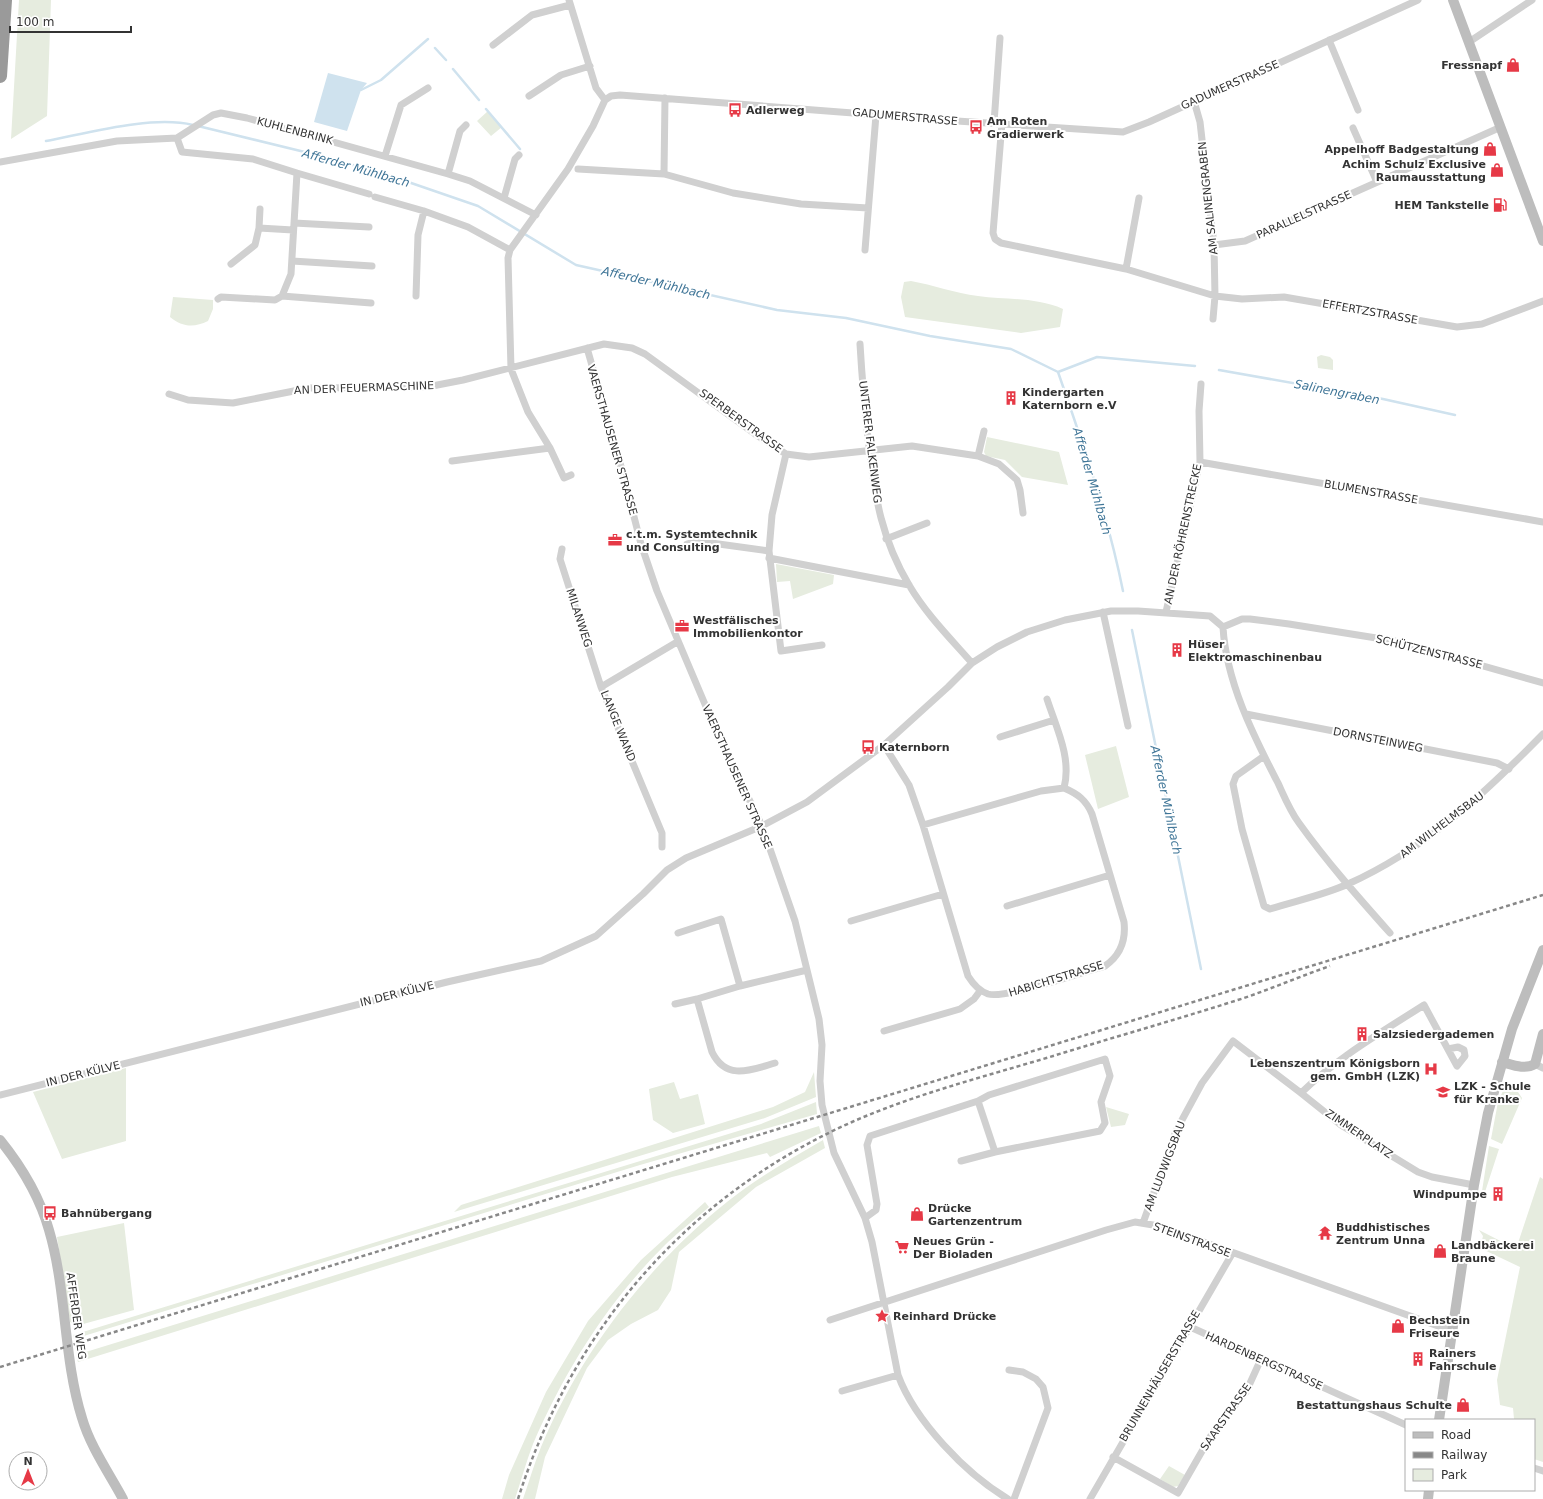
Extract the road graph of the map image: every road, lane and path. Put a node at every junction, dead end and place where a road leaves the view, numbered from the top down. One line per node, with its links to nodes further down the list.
1 (5, 0): 11 (highway)
2 (1418, 0): 7 (street, GADUMERSTRASSE)
3 (1453, 0): 8 (main road)
4 (1532, 0): 8 (street)
5 (569, 2): 9 (street); 10 (street)
6 (1000, 38): 19 (street)
7 (1329, 40): 16 (street, GADUMERSTRASSE); 17 (street)
8 (1469, 42): 22 (main road)
9 (493, 45)
10 (590, 66): 13 (street); 15 (street)
11 (0, 76)
12 (428, 88): 26 (street)
13 (529, 96)
14 (665, 98): 15 (street, GADUMERSTRASSE); 18 (street, GADUMERSTRASSE); 31 (street)
15 (605, 100): 38 (street)
16 (1194, 101): 20 (street, GADUMERSTRASSE); 43 (street, AM SALINENGRABEN)
17 (1358, 110)
18 (876, 115): 19 (street, GADUMERSTRASSE); 36 (street)
19 (994, 123): 20 (street, GADUMERSTRASSE)
20 (1002, 123): 49 (street)
21 (466, 125): 30 (street)
22 (1501, 127): 32 (street, PARALLELSTRASSE); 42 (main road)
23 (1353, 128): 32 (street)
24 (177, 138): 26 (street, KUHLENBRINK); 27 (street); 29 (street)
25 (518, 155): 33 (street)
26 (385, 156): 30 (street, KUHLENBRINK)
27 (0, 162)
28 (578, 169): 31 (street)
29 (297, 173): 37 (street); 39 (street)
30 (448, 174): 33 (street, KUHLENBRINK)
31 (664, 174): 36 (street)
32 (1377, 182): 43 (street, PARALLELSTRASSE)
33 (504, 198): 38 (street, KUHLENBRINK)
34 (1139, 198): 49 (street)
35 (260, 208): 41 (street)
36 (868, 208): 45 (street)
37 (424, 211): 44 (street); 51 (street)
38 (536, 215): 44 (street)
39 (293, 227): 40 (street); 41 (street); 46 (street)
40 (369, 227)
41 (259, 228): 47 (street)
42 (1543, 241)
43 (1214, 244): 52 (street, AM SALINENGRABEN)
44 (510, 250): 59 (street)
45 (865, 250)
46 (292, 261): 48 (street); 50 (street)
47 (231, 264)
48 (372, 266)
49 (1126, 269): 52 (street)
50 (282, 296): 53 (street); 55 (street)
51 (416, 296)
52 (1216, 296): 54 (street, EFFERTZSTRASSE); 56 (street)
53 (218, 299)
54 (1543, 301)
55 (372, 303)
56 (1213, 320)
57 (860, 344): 64 (street, UNTERER FALKENWEG)
58 (586, 348): 59 (street, AN DER FEUERMASCHINE); 65 (street, SPERBERSTRASSE); 81 (street, VAERSTHAUSENER STRASSE)
59 (511, 369): 61 (street, AN DER FEUERMASCHINE); 63 (street)
60 (1202, 384): 68 (street, AN DER RÖHRENSTRECKE)
61 (169, 394)
62 (984, 431): 66 (street)
63 (550, 448): 67 (street); 69 (street)
64 (870, 450): 65 (street, SPERBERSTRASSE); 66 (street, SPERBERSTRASSE); 73 (street, UNTERER FALKENWEG)
65 (786, 454): 76 (street)
66 (978, 456): 70 (street, SPERBERSTRASSE)
67 (452, 462)
68 (1200, 462): 71 (street, BLUMENSTRASSE); 79 (street, AN DER RÖHRENSTRECKE)
69 (570, 475)
70 (1023, 513)
71 (1543, 522)
72 (927, 523): 73 (street)
73 (886, 539): 77 (street, UNTERER FALKENWEG)
74 (687, 544): 76 (street)
75 (562, 549): 85 (street, MILANWEG)
76 (769, 555): 77 (street); 82 (street)
77 (909, 585): 83 (street, UNTERER FALKENWEG)
78 (1103, 612): 79 (street); 83 (street); 89 (street)
79 (1166, 612): 80 (street)
80 (1223, 626): 84 (street, SCHÜTZENSTRASSE); 87 (street)
81 (677, 642): 85 (street, LANGE WAND); 97 (street, VAERSTHAUSENER STRASSE)
82 (822, 645)
83 (972, 663): 92 (street)
84 (1543, 683)
85 (602, 687): 98 (street, LANGE WAND)
86 (1047, 699): 88 (street)
87 (1246, 714): 93 (street); 94 (street, DORNSTEINWEG)
88 (1054, 720): 91 (street); 95 (street)
89 (1128, 726)
90 (1543, 734): 94 (street, AM WILHELMSBAU)
91 (1000, 737)
92 (884, 745): 96 (street); 97 (street)
93 (1264, 756): 100 (street); 100 (street, AM WILHELMSBAU)
94 (1509, 769): 100 (street, AM WILHELMSBAU)
95 (1064, 788): 96 (street); 99 (street, HABICHTSTRASSE)
96 (923, 825): 101 (street)
97 (762, 826): 107 (street, VAERSTHAUSENER STRASSE); 119 (street, IN DER KÜLVE)
98 (662, 847)
99 (1110, 875): 102 (street); 109 (street, HABICHTSTRASSE)
100 (1348, 884): 105 (street)
101 (943, 894): 103 (street); 109 (street)
102 (1007, 906)
103 (851, 921)
104 (678, 933): 108 (street)
105 (1390, 933)
106 (1543, 950): 115 (main road)
107 (807, 970): 108 (street); 125 (street, VAERSTHAUSENER STRASSE)
108 (740, 986): 110 (street)
109 (980, 991): 112 (street)
110 (697, 999): 111 (street); 116 (street)
111 (675, 1004)
112 (884, 1031)
113 (1543, 1034): 117 (main road)
114 (1448, 1049): 118 (street)
115 (1502, 1062): 117 (main road); 124 (main road)
116 (775, 1063)
117 (1539, 1066)
118 (1301, 1093): 124 (street, ZIMMERPLATZ); 126 (street, AM LUDWIGSBAU)
119 (0, 1095)
120 (978, 1101): 122 (street); 122 (street); 125 (street)
121 (0, 1140): 139 (main road, AFFERDER WEG)
122 (995, 1152): 123 (street)
123 (961, 1161)
124 (1474, 1186): 131 (main road)
125 (865, 1218): 128 (street, VAERSTHAUSENER STRASSE)
126 (1143, 1223): 127 (street, STEINSTRASSE); 128 (street, STEINSTRASSE)
127 (1232, 1254): 130 (street, BRUNNENHÄUSERSTRASSE); 131 (street, STEINSTRASSE)
128 (884, 1302): 129 (street); 134 (street, VAERSTHAUSENER STRASSE)
129 (830, 1320)
130 (1188, 1326): 132 (street, HARDENBERGSTRASSE); 138 (street, BRUNNENHÄUSERSTRASSE)
131 (1452, 1331): 136 (main road)
132 (1261, 1359): 137 (street, HARDENBERGSTRASSE); 138 (street, SAARSTRASSE)
133 (1009, 1370): 141 (street)
134 (898, 1375): 135 (street); 140 (street, VAERSTHAUSENER STRASSE)
135 (842, 1391)
136 (1439, 1419)
137 (1405, 1425)
138 (1113, 1457): 142 (street, BRUNNENHÄUSERSTRASSE)
139 (123, 1499)
140 (1008, 1499)
141 (1014, 1499)
142 (1090, 1499)

